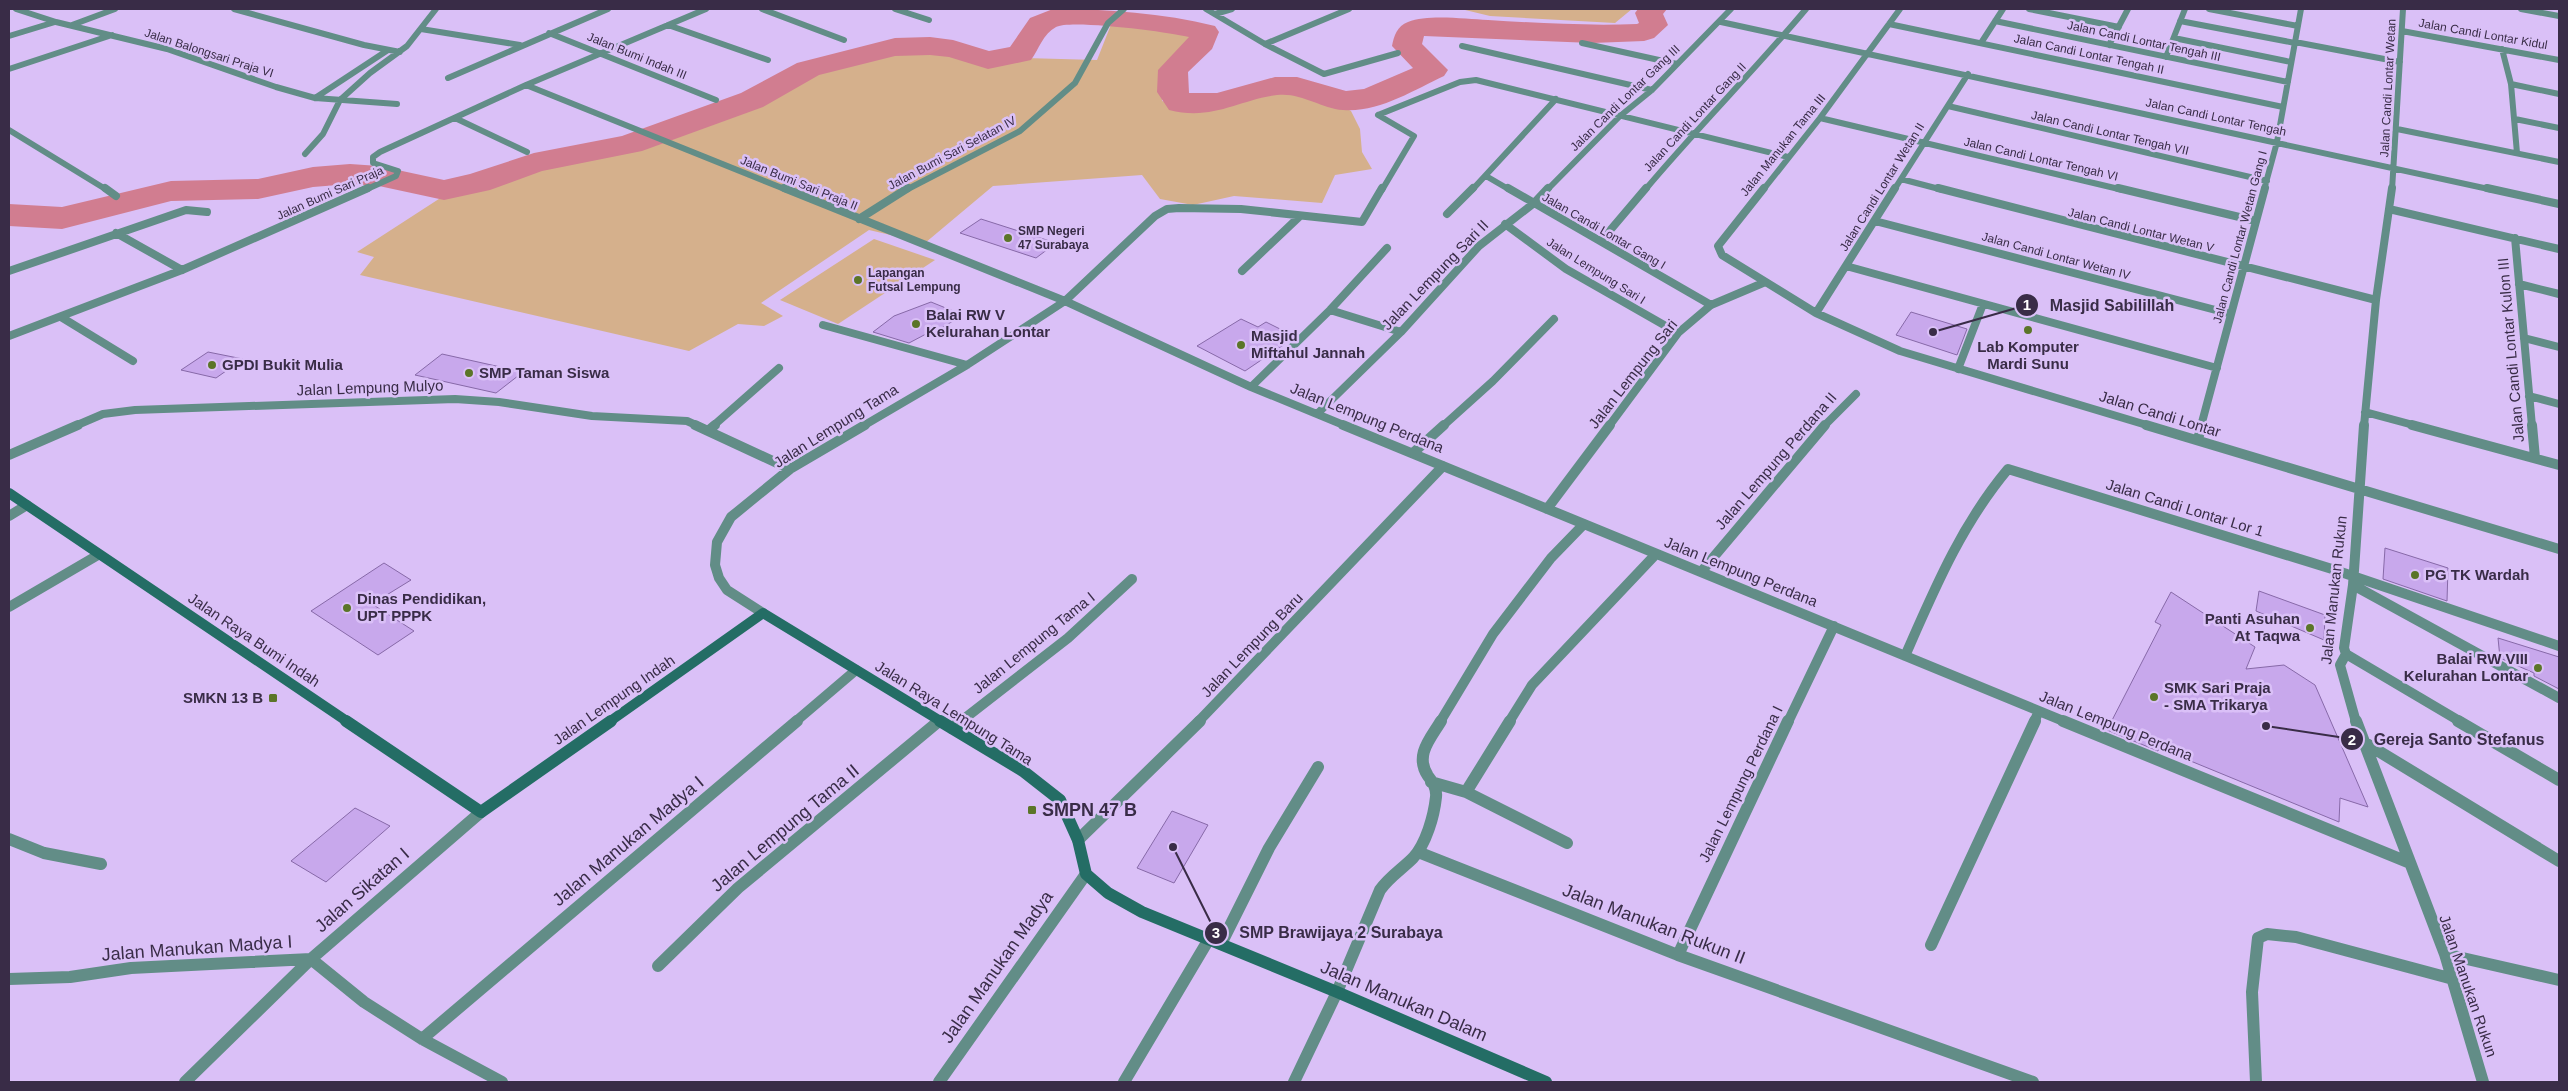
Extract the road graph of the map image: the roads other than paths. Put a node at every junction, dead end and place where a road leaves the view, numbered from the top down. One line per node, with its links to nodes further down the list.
1 (16, 9): 30 (street, Jalan Balongsari Praja VI)
2 (115, 9): 33 (street)
3 (234, 9): 53 (street)
4 (436, 9): 37 (street)
5 (608, 9): 39 (street)
6 (706, 9): 34 (street, Jalan Bumi Sari Praja)
7 (762, 9): 44 (street)
8 (895, 9): 27 (street)
9 (1124, 9): 104 (street, Jalan Bumi Sari Selatan IV)
10 (1206, 9): 25 (street)
11 (1232, 9): 25 (street)
12 (1349, 9): 48 (street)
13 (1731, 9): 31 (street, Jalan Candi Lontar Gang III)
14 (1806, 9): 41 (street, Jalan Candi Lontar Gang II)
15 (1900, 9): 32 (street, Jalan Manukan Tama III)
16 (2003, 9): 28 (street)
17 (2029, 9): 36 (street)
18 (2128, 9): 36 (street)
19 (2185, 9): 29 (street)
20 (2210, 9): 35 (street)
21 (2301, 9): 35 (street, Jalan Candi Lontar Wetan Gang I)
22 (2403, 9): 38 (street, Jalan Candi Lontar Wetan)
23 (2522, 9): 24 (street)
24 (2533, 10): 26 (street)
25 (1215, 14): 48 (street)
26 (2559, 16)
27 (929, 20)
28 (1995, 21): 46 (street); 50 (street, Jalan Candi Lontar Tengah III)
29 (2180, 21): 43 (street); 47 (street)
30 (56, 22): 33 (street, Jalan Balongsari Praja VI); 42 (street)
31 (1721, 22): 41 (street, Jalan Candi Lontar Tengah); 62 (street, Jalan Candi Lontar Gang III)
32 (1889, 24): 46 (street, Jalan Candi Lontar Tengah II); 56 (street, Jalan Manukan Tama III)
33 (71, 25): 40 (street, Jalan Balongsari Praja VI)
34 (668, 25): 54 (street, Jalan Bumi Sari Praja); 58 (street)
35 (2298, 26): 47 (street, Jalan Candi Lontar Wetan Gang I)
36 (2119, 27): 50 (street)
37 (421, 29): 49 (street); 53 (street)
38 (2402, 31): 52 (street, Jalan Candi Lontar Kidul); 61 (street, Jalan Candi Lontar Wetan)
39 (549, 33): 49 (street); 54 (street, Jalan Bumi Indah III)
40 (112, 35): 63 (street); 71 (street, Jalan Balongsari Praja VI)
41 (1784, 35): 56 (street, Jalan Candi Lontar Tengah); 85 (street, Jalan Candi Lontar Gang II)
42 (9, 36)
43 (2174, 38): 57 (street); 60 (street)
44 (844, 40)
45 (1582, 43): 62 (street)
46 (1981, 43): 77 (street, Jalan Candi Lontar Tengah II)
47 (2295, 43): 60 (street, Jalan Candi Lontar Wetan Gang I); 61 (street)
48 (1265, 44): 55 (street)
49 (521, 45): 65 (street)
50 (2109, 45): 57 (street, Jalan Candi Lontar Tengah III)
51 (1462, 46): 69 (street)
52 (2502, 49): 59 (street, Jalan Candi Lontar Kidul); 67 (street)
53 (393, 51): 71 (street); 73 (street)
54 (601, 52): 68 (street, Jalan Bumi Sari Praja); 74 (street, Jalan Bumi Indah III)
55 (1398, 53)
56 (1868, 53): 64 (street, Jalan Candi Lontar Tengah); 80 (street, Jalan Manukan Tama III)
57 (2166, 57): 66 (street, Jalan Candi Lontar Tengah III)
58 (768, 60)
59 (2559, 60)
60 (2292, 62): 66 (street, Jalan Candi Lontar Wetan Gang I)
61 (2400, 62): 82 (street, Jalan Candi Lontar Wetan)
62 (1676, 64): 69 (street, Jalan Candi Lontar Gang III)
63 (9, 69)
64 (1968, 74): 76 (street, Jalan Candi Lontar Wetan II); 86 (street, Jalan Candi Lontar Tengah)
65 (448, 78)
66 (2288, 82): 77 (street, Jalan Candi Lontar Wetan Gang I)
67 (2510, 84): 70 (street); 81 (street)
68 (526, 85): 79 (street, Jalan Bumi Sari Praja); 104 (street, Jalan Bumi Sari Praja II)
69 (1652, 90): 78 (street, Jalan Candi Lontar Gang III)
70 (2559, 94)
71 (316, 98): 73 (street, Jalan Balongsari Praja VI)
72 (1556, 99): 78 (street); 94 (street); 103 (street, Jalan Lempung Tama)
73 (337, 100): 75 (street, Jalan Balongsari Praja VI); 90 (street)
74 (716, 100)
75 (397, 104)
76 (1948, 106): 87 (street, Jalan Candi Lontar Wetan II); 96 (street, Jalan Candi Lontar Tengah VII)
77 (2283, 107): 86 (street, Jalan Candi Lontar Wetan Gang I)
78 (1620, 116): 85 (street); 98 (street, Jalan Candi Lontar Gang III)
79 (455, 118): 88 (street); 115 (street, Jalan Bumi Sari Praja)
80 (1820, 118): 87 (street, Jalan Candi Lontar Tengah VI); 91 (street, Jalan Manukan Tama III)
81 (2515, 119): 83 (street); 89 (street)
82 (2397, 128): 89 (street); 93 (street, Jalan Candi Lontar Wetan)
83 (2559, 128)
84 (9, 130): 97 (street)
85 (1693, 133): 91 (street); 110 (street, Jalan Candi Lontar Gang II)
86 (2277, 142): 93 (street, Jalan Candi Lontar Tengah); 96 (street, Jalan Candi Lontar Wetan Gang I)
87 (1924, 143): 95 (street, Jalan Candi Lontar Wetan II); 106 (street, Jalan Candi Lontar Tengah VI)
88 (527, 152)
89 (2517, 153): 92 (street)
90 (305, 154)
91 (1788, 156): 118 (street, Jalan Manukan Tama III)
92 (2559, 162)
93 (2395, 168): 99 (street, Jalan Candi Lontar Tengah); 100 (street, Jalan Manukan Rukun)
94 (1486, 176): 98 (street, Jalan Candi Lontar Gang I); 102 (street)
95 (1901, 179): 105 (street, Jalan Candi Lontar Wetan II); 114 (street, Jalan Candi Lontar Wetan V)
96 (2267, 182): 106 (street, Jalan Candi Lontar Wetan Gang I)
97 (116, 196)
98 (1534, 203): 107 (street, Jalan Lempung Sari II); 110 (street, Jalan Candi Lontar Gang I)
99 (2559, 204)
100 (2389, 209): 109 (street); 121 (street, Jalan Manukan Rukun)
101 (207, 212): 108 (street)
102 (1447, 214)
103 (1300, 216): 117 (street); 122 (street, Jalan Lempung Tama)
104 (859, 219): 122 (street, Jalan Bumi Sari Praja II)
105 (1875, 221): 113 (street, Jalan Candi Lontar Wetan II); 127 (street, Jalan Candi Lontar Wetan IV)
106 (2256, 221): 114 (street, Jalan Candi Lontar Wetan Gang I)
107 (1505, 224): 131 (street, Jalan Lempung Sari II); 132 (street, Jalan Lempung Sari I)
108 (116, 233): 115 (street); 116 (street)
109 (2515, 238): 112 (street); 119 (street, Jalan Candi Lontar Kulon III)
110 (1601, 241): 124 (street, Jalan Candi Lontar Gang I)
111 (1387, 248): 125 (street)
112 (2559, 249)
113 (1846, 266): 123 (street); 126 (street, Jalan Candi Lontar Wetan II)
114 (2244, 268): 121 (street, Jalan Candi Lontar Wetan V); 127 (street, Jalan Candi Lontar Wetan Gang I)
115 (182, 270): 128 (street, Jalan Bumi Sari Praja)
116 (9, 271)
117 (1242, 271)
118 (1763, 283): 124 (street, Jalan Lempung Sari); 126 (street, Jalan Candi Lontar)
119 (2519, 284): 120 (street); 134 (street, Jalan Candi Lontar Kulon III)
120 (2559, 294)
121 (2376, 300): 145 (street, Jalan Manukan Rukun)
122 (1064, 302): 137 (street, Jalan Lempung Tama); 141 (street, Jalan Lempung Perdana)
123 (1983, 304): 139 (street); 140 (street)
124 (1711, 305): 132 (street, Jalan Lempung Sari)
125 (1330, 310): 131 (street); 141 (street)
126 (1816, 312): 140 (street, Jalan Candi Lontar)
127 (2232, 314): 139 (street, Jalan Candi Lontar Wetan Gang I)
128 (61, 317): 133 (street, Jalan Bumi Sari Praja); 136 (street)
129 (1554, 319): 149 (street)
130 (823, 325): 137 (street)
131 (1401, 332): 146 (street, Jalan Lempung Sari II)
132 (1678, 334): 158 (street, Jalan Lempung Sari)
133 (9, 336)
134 (2524, 338): 135 (street); 143 (street, Jalan Candi Lontar Kulon III)
135 (2559, 347)
136 (133, 361)
137 (968, 364): 154 (street, Jalan Lempung Tama)
138 (779, 368): 147 (street)
139 (2217, 368): 148 (street, Jalan Candi Lontar Wetan Gang I)
140 (1958, 369): 148 (street, Jalan Candi Lontar)
141 (1250, 387): 146 (street, Jalan Lempung Perdana)
142 (1856, 394): 164 (street, Jalan Lempung Perdana II)
143 (2529, 396): 144 (street); 151 (street, Jalan Candi Lontar Kulon III)
144 (2559, 404)
145 (2365, 412): 151 (street); 155 (street, Jalan Manukan Rukun)
146 (1317, 414): 149 (street, Jalan Lempung Perdana)
147 (710, 430): 150 (street, Jalan Lempung Mulyo); 154 (street, Jalan Lempung Mulyo)
148 (2198, 439): 155 (street, Jalan Candi Lontar)
149 (1413, 453): 153 (street, Jalan Lempung Perdana)
150 (9, 455)
151 (2535, 458): 152 (street)
152 (2559, 465)
153 (1443, 466): 158 (street, Jalan Lempung Perdana); 185 (street, Jalan Lempung Baru)
154 (790, 469): 168 (street, Jalan Lempung Tama)
155 (2358, 490): 161 (street, Jalan Candi Lontar); 166 (street, Jalan Manukan Rukun)
156 (9, 493): 157 (street, Jalan Raya Bumi Indah)
157 (27, 505): 159 (street); 163 (street, Jalan Raya Bumi Indah)
158 (1547, 509): 160 (street, Jalan Lempung Perdana)
159 (9, 516)
160 (1584, 524): 162 (street, Jalan Lempung Perdana); 181 (street)
161 (2559, 549)
162 (1656, 554): 164 (street, Jalan Lempung Perdana); 182 (street)
163 (98, 555): 167 (street); 183 (street, Jalan Raya Bumi Indah)
164 (1701, 572): 169 (street, Jalan Lempung Perdana)
165 (1132, 579): 177 (street, Jalan Lempung Tama I)
166 (2353, 582): 170 (street); 171 (street, Jalan Manukan Rukun); 172 (street, Jalan Candi Lontar Lor 1); 174 (street)
167 (9, 607)
168 (763, 613): 173 (street, Jalan Raya Lempung Tama); 183 (street, Jalan Lempung Indah)
169 (1834, 626): 172 (street, Jalan Lempung Perdana); 195 (street, Jalan Lempung Perdana I)
170 (2559, 646)
171 (2346, 654): 178 (street, Jalan Manukan Rukun); 180 (street)
172 (1905, 656): 175 (street, Jalan Lempung Perdana)
173 (856, 670): 176 (street, Jalan Raya Lempung Tama); 202 (street, Jalan Manukan Madya I)
174 (2559, 698)
175 (2039, 711): 189 (street, Jalan Lempung Perdana); 193 (street)
176 (939, 721): 177 (street, Jalan Raya Lempung Tama); 197 (street, Jalan Lempung Tama II)
177 (952, 728): 185 (street, Jalan Raya Lempung Tama)
178 (2362, 741): 188 (street); 189 (street, Jalan Manukan Rukun)
179 (1318, 767): 192 (street)
180 (2559, 780)
181 (1431, 782): 182 (street); 187 (street)
182 (1466, 792): 186 (street)
183 (481, 812): 196 (street, Jalan Sikatan I)
184 (9, 839): 190 (street)
185 (1078, 840): 191 (street, Jalan Raya Lempung Tama)
186 (1567, 843)
187 (1418, 852): 195 (street, Jalan Manukan Rukun II); 201 (street)
188 (2559, 860)
189 (2410, 863): 194 (street, Jalan Manukan Rukun)
190 (101, 864)
191 (1086, 874): 192 (street, Jalan Manukan Dalam); 205 (street, Jalan Manukan Madya)
192 (1215, 942): 201 (street, Jalan Manukan Dalam); 206 (street)
193 (1931, 945)
194 (2445, 954): 199 (street, Jalan Manukan Rukun); 200 (street)
195 (1678, 956): 209 (street, Jalan Manukan Rukun II)
196 (311, 959): 198 (street, Jalan Manukan Madya I); 202 (street, Jalan Manukan Madya I); 203 (street, Jalan Sikatan I)
197 (658, 966)
198 (9, 979)
199 (2453, 980): 210 (street); 211 (street, Jalan Manukan Rukun)
200 (2559, 980)
201 (1336, 992): 207 (street); 208 (street, Jalan Manukan Dalam)
202 (422, 1039): 204 (street, Jalan Manukan Madya I)
203 (185, 1082)
204 (502, 1082)
205 (939, 1082)
206 (1124, 1082)
207 (1294, 1082)
208 (1546, 1082)
209 (2033, 1082)
210 (2256, 1082)
211 (2484, 1082)

